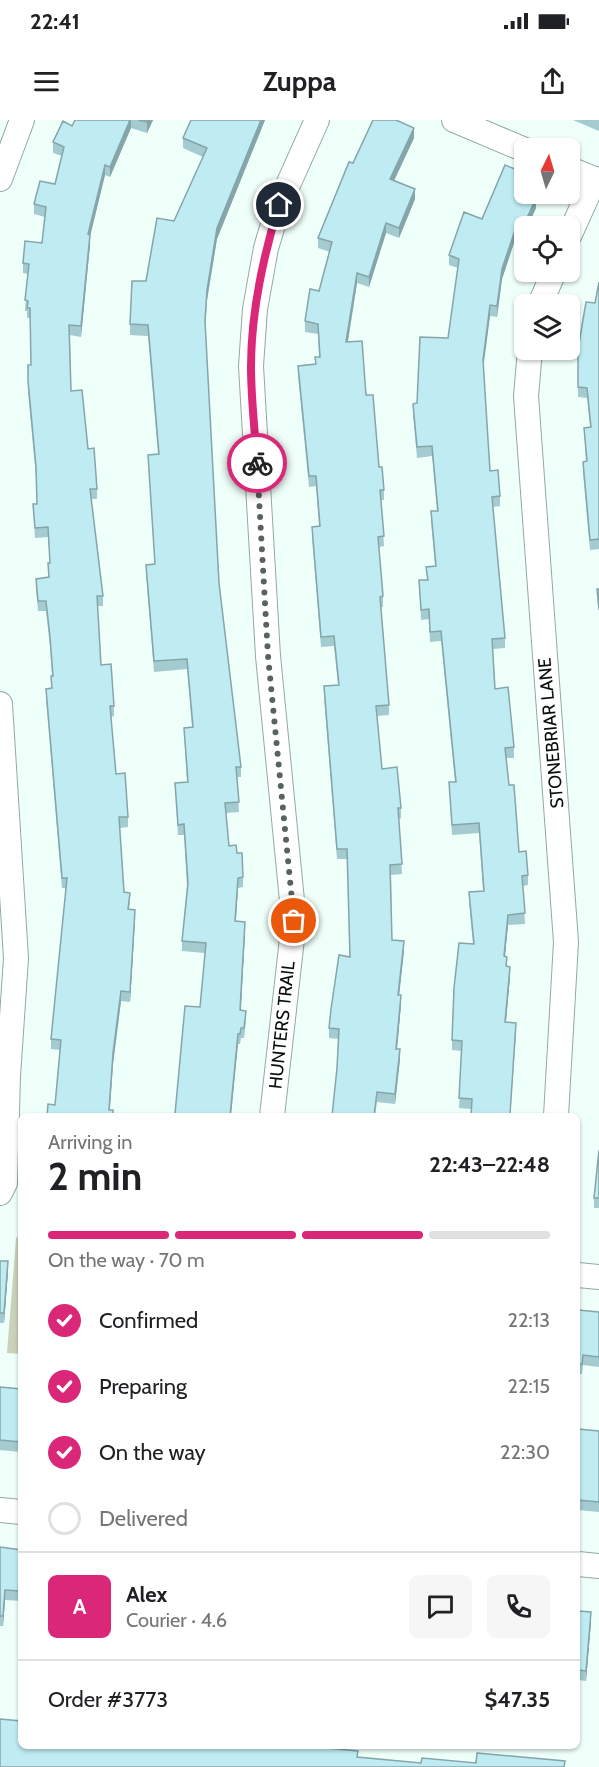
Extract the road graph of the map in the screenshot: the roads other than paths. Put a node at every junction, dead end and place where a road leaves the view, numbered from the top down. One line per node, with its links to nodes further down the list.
1 (22, 120): 6 (street)
2 (317, 120): 11 (street, HUNTERS TRAIL)
3 (454, 120): 4 (street)
4 (514, 145)
5 (580, 173): 7 (street)
6 (0, 179)
7 (597, 180): 8 (street)
8 (579, 216)
9 (529, 360): 12 (street, STONEBRIAR LANE)
10 (0, 704): 13 (street)
11 (272, 1113)
12 (556, 1113)
13 (0, 1193)
14 (580, 1275): 15 (street)
15 (599, 1277)
16 (0, 1510): 17 (street)
17 (18, 1512)
18 (580, 1564): 19 (street)
19 (599, 1566)

